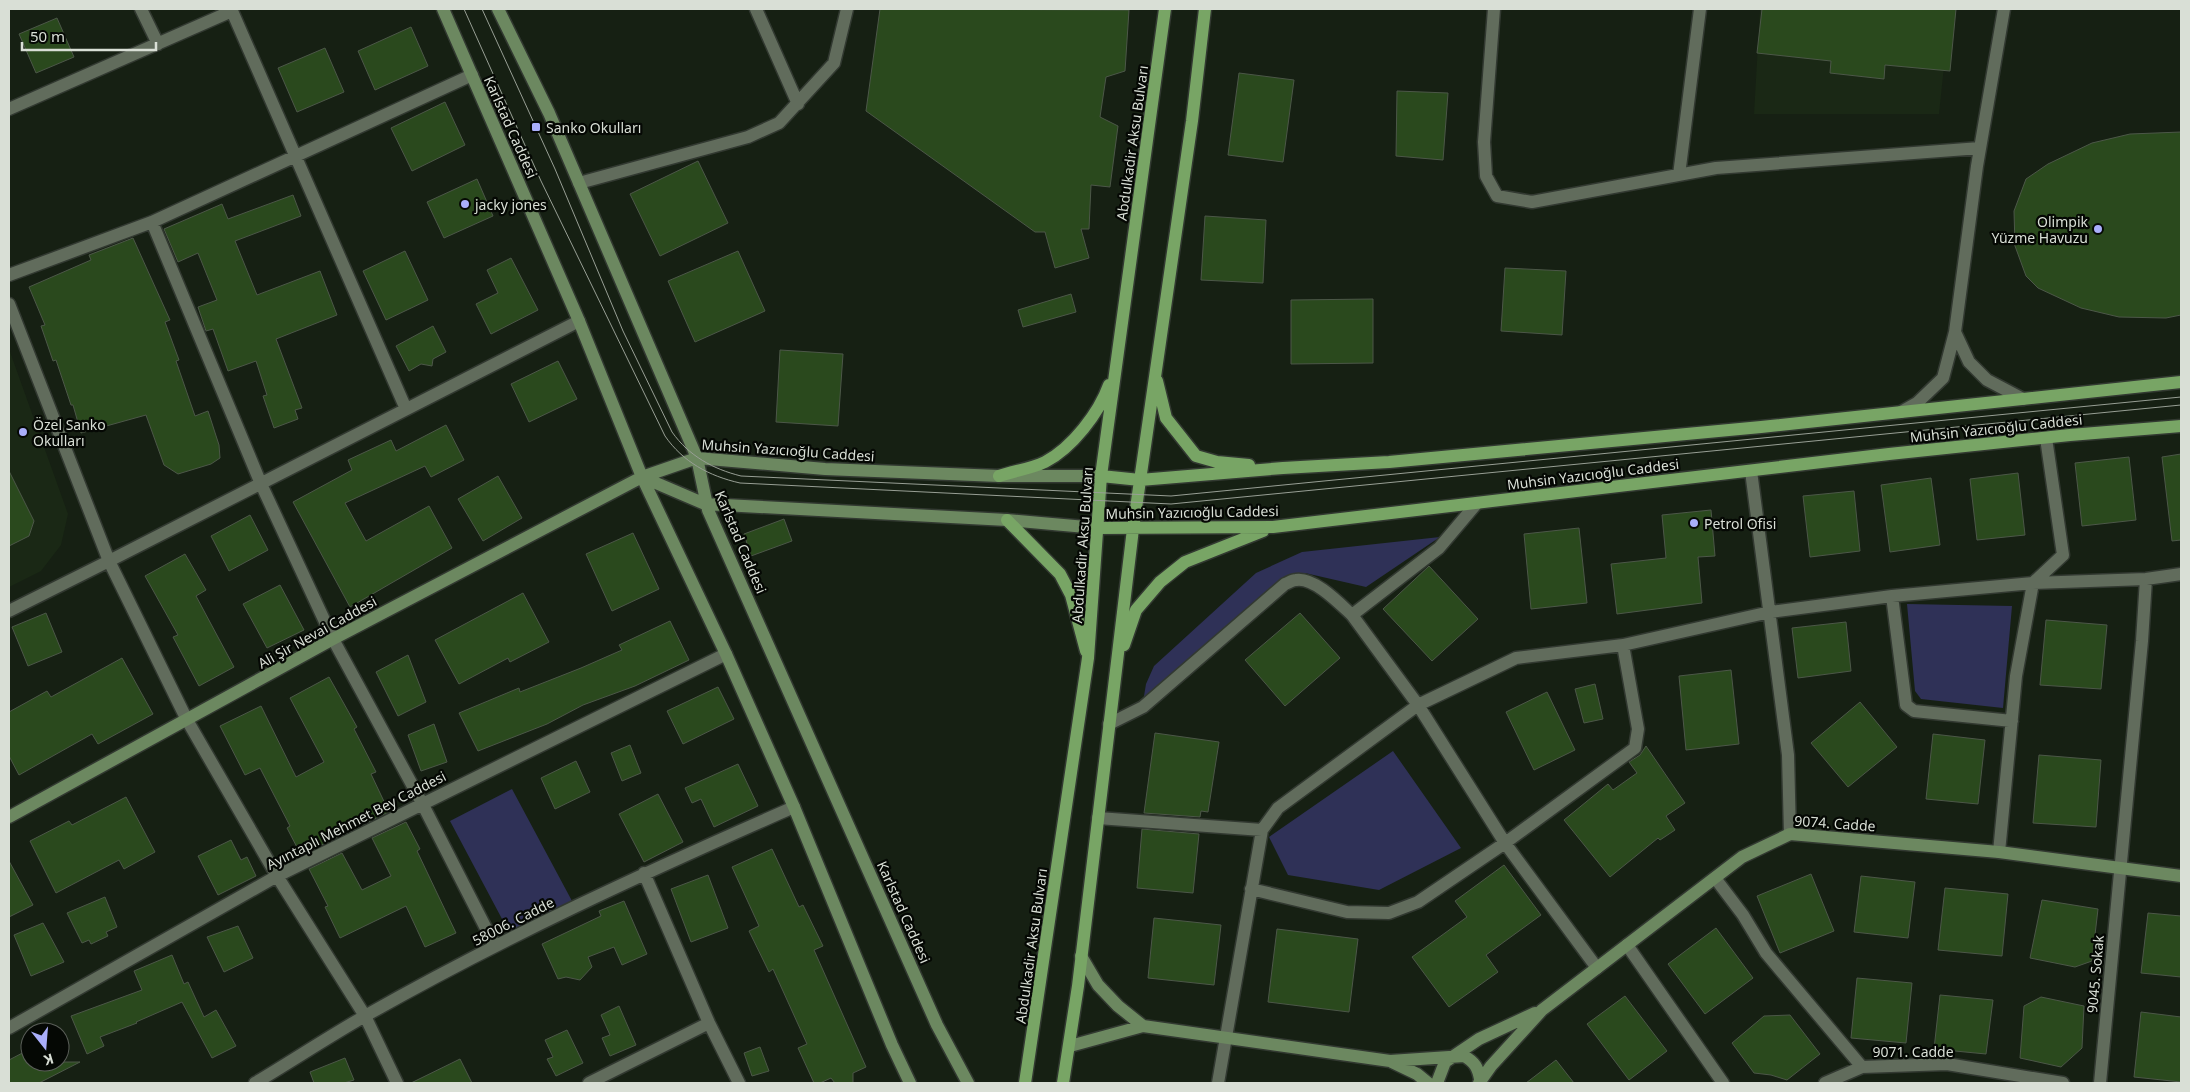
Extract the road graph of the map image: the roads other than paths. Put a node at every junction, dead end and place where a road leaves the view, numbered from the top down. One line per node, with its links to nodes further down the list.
1 (141, 9): 12 (street)
2 (444, 9): 13 (street, Karlstad Caddesi)
3 (498, 9): 19 (street, Karlstad Caddesi)
4 (756, 9): 14 (street)
5 (847, 9): 14 (street)
6 (1165, 9): 25 (main road, Abdulkadir Aksu Bulvarı)
7 (1206, 9): 26 (main road)
8 (1494, 9): 18 (street)
9 (1700, 9): 18 (street)
10 (2004, 9): 16 (street)
11 (231, 10): 12 (street); 17 (street)
12 (158, 44): 15 (street)
13 (472, 75): 17 (street); 23 (street, Karlstad Caddesi)
14 (798, 104): 19 (street)
15 (9, 109)
16 (1980, 148): 18 (street); 24 (street)
17 (295, 156): 20 (street); 29 (street)
18 (1679, 175)
19 (579, 183): 33 (street, Karlstad Caddesi)
20 (152, 222): 21 (street); 40 (street)
21 (9, 275)
22 (9, 304): 47 (street)
23 (580, 321): 29 (street); 38 (street, Karlstad Caddesi)
24 (1955, 332): 28 (street); 30 (street)
25 (1118, 364): 36 (main road); 37 (main road, Abdulkadir Aksu Bulvarı)
26 (1155, 376): 34 (main road); 39 (main road)
27 (2181, 382): 28 (main road, Muhsin Yazıcıoğlu Caddesi)
28 (2023, 399): 30 (main road, Muhsin Yazıcıoğlu Caddesi)
29 (406, 409): 40 (street)
30 (1901, 412): 34 (main road, Muhsin Yazıcıoğlu Caddesi)
31 (2181, 426): 32 (main road, Muhsin Yazıcıoğlu Caddesi)
32 (2046, 438): 35 (main road, Muhsin Yazıcıoğlu Caddesi); 50 (street)
33 (698, 458): 36 (street, Muhsin Yazıcıoğlu Caddesi); 38 (street, Muhsin Yazıcıoğlu Caddesi); 42 (street, Karlstad Caddesi)
34 (1283, 468): 39 (main road, Muhsin Yazıcıoğlu Caddesi)
35 (1751, 471): 41 (main road, Muhsin Yazıcıoğlu Caddesi); 53 (street)
36 (999, 476): 37 (street, Muhsin Yazıcıoğlu Caddesi)
37 (1101, 476): 39 (main road, Muhsin Yazıcıoğlu Caddesi); 44 (main road, Abdulkadir Aksu Bulvarı)
38 (642, 477): 42 (street, Muhsin Yazıcıoğlu Caddesi); 55 (street, Ali Şir Nevai Caddesi); 57 (street, Karlstad Caddesi)
39 (1140, 480): 46 (main road)
40 (261, 484): 47 (street); 55 (street)
41 (1477, 503): 45 (main road, Muhsin Yazıcıoğlu Caddesi); 54 (street)
42 (706, 504): 43 (street, Muhsin Yazıcıoğlu Caddesi); 98 (street, Karlstad Caddesi)
43 (1007, 520): 44 (street, Muhsin Yazıcıoğlu Caddesi); 58 (main road)
44 (1097, 528): 46 (main road, Muhsin Yazıcıoğlu Caddesi); 58 (main road, Abdulkadir Aksu Bulvarı)
45 (1273, 528): 46 (main road, Muhsin Yazıcıoğlu Caddesi); 59 (main road)
46 (1133, 529): 59 (main road)
47 (109, 561): 52 (street); 61 (street)
48 (2181, 574): 49 (street)
49 (2146, 579): 50 (street); 72 (street, 9045. Sokak)
50 (2033, 583): 51 (street); 62 (street)
51 (1892, 596): 53 (street); 62 (street)
52 (9, 611)
53 (1770, 612): 56 (street); 69 (street)
54 (1352, 615): 60 (street); 63 (street)
55 (333, 639): 61 (street, Ali Şir Nevai Caddesi); 64 (street)
56 (1623, 645): 60 (street); 70 (street)
57 (726, 654): 64 (street, Ayıntaplı Mehmet Bey Caddesi); 65 (street, Karlstad Caddesi)
58 (1088, 658): 99 (main road, Abdulkadir Aksu Bulvarı)
59 (1116, 671): 63 (main road)
60 (1418, 705): 68 (street); 70 (street)
61 (187, 720): 66 (street, Ali Şir Nevai Caddesi); 74 (street)
62 (2012, 721): 71 (street)
63 (1109, 724): 67 (main road)
64 (422, 803): 74 (street, Ayıntaplı Mehmet Bey Caddesi); 79 (street)
65 (794, 807): 73 (street, 58006. Cadde); 97 (street, Karlstad Caddesi)
66 (9, 818)
67 (1098, 818): 68 (street); 80 (main road)
68 (1262, 830): 77 (street)
69 (1790, 834): 71 (street, 9074. Cadde); 76 (street, 9074. Cadde)
70 (1505, 843): 77 (street); 81 (street)
71 (1999, 852): 72 (street, 9074. Cadde)
72 (2120, 868): 75 (street, 9074. Cadde); 107 (street, 9045. Sokak)
73 (644, 873): 79 (street, 58006. Cadde); 84 (street)
74 (277, 876): 83 (street); 86 (street, Ayıntaplı Mehmet Bey Caddesi)
75 (2181, 876)
76 (1715, 878): 78 (street, 9074. Cadde); 91 (street)
77 (1251, 889): 87 (street)
78 (1627, 945): 81 (street, 9074. Cadde); 104 (street)
79 (495, 946): 83 (street, 58006. Cadde)
80 (1082, 956): 85 (street); 88 (main road)
81 (1597, 968): 82 (street, 9074. Cadde)
82 (1542, 1010): 89 (street, 9074. Cadde); 92 (street, 9074. Cadde)
83 (365, 1016): 93 (street, 58006. Cadde); 94 (street)
84 (709, 1023): 95 (street); 96 (street)
85 (1143, 1026): 87 (street); 88 (street)
86 (9, 1028)
87 (1225, 1038): 90 (street); 101 (street)
88 (1070, 1046): 100 (main road)
89 (1454, 1056): 90 (street); 92 (street); 103 (street, 9074. Cadde)
90 (1390, 1061): 102 (street)
91 (1862, 1066): 105 (street, 9071. Cadde); 106 (street, 9071. Cadde)
92 (1480, 1081)
93 (256, 1083)
94 (397, 1083)
95 (589, 1083)
96 (739, 1083)
97 (910, 1083)
98 (968, 1083)
99 (1025, 1083)
100 (1063, 1083)
101 (1218, 1083)
102 (1428, 1083)
103 (1437, 1083)
104 (1723, 1083)
105 (1825, 1083)
106 (2063, 1083)
107 (2100, 1083)

